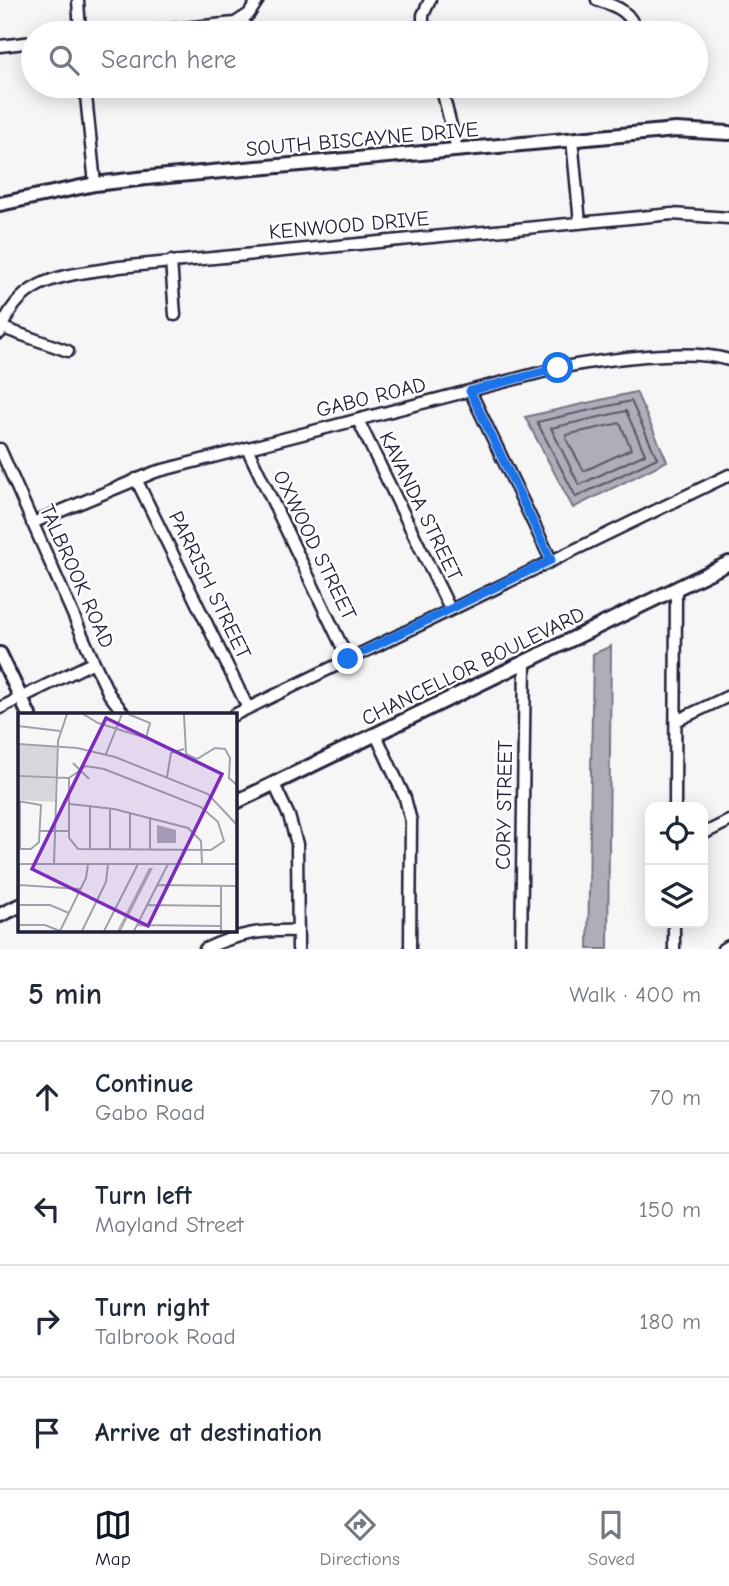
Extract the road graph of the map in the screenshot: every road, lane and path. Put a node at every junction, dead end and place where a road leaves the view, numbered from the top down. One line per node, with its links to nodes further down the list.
1 (78, 0): 6 (street)
2 (258, 0): 5 (street)
3 (430, 0): 8 (street)
4 (597, 0): 9 (street)
5 (242, 19): 7 (street)
6 (79, 21)
7 (236, 21)
8 (422, 21)
9 (632, 21)
10 (21, 43): 11 (street)
11 (0, 46)
12 (86, 98): 17 (street)
13 (444, 98): 16 (street)
14 (729, 133): 15 (street, SOUTH BISCAYNE DRIVE)
15 (572, 139): 16 (street, SOUTH BISCAYNE DRIVE); 20 (street)
16 (457, 149): 17 (street, SOUTH BISCAYNE DRIVE)
17 (95, 184): 18 (street, SOUTH BISCAYNE DRIVE)
18 (0, 204)
19 (729, 218): 20 (street, KENWOOD DRIVE)
20 (580, 223): 21 (street, KENWOOD DRIVE)
21 (171, 261): 22 (street); 23 (street, KENWOOD DRIVE)
22 (175, 315)
23 (1, 329): 24 (street)
24 (68, 351)
25 (729, 360): 26 (street, GABO ROAD)
26 (470, 391): 27 (street, GABO ROAD); 33 (street)
27 (358, 420): 29 (street, GABO ROAD); 36 (street, KAVANDA STREET)
28 (0, 449): 32 (street, TALBROOK ROAD)
29 (247, 449): 31 (street, GABO ROAD); 38 (street, OXWOOD STREET)
30 (729, 475): 33 (street)
31 (136, 480): 32 (street, GABO ROAD); 44 (street, PARRISH STREET)
32 (32, 523): 39 (street, TALBROOK ROAD)
33 (551, 560): 36 (street)
34 (729, 563): 35 (street, CHANCELLOR BOULEVARD)
35 (676, 589): 40 (street, CHANCELLOR BOULEVARD); 48 (street)
36 (450, 610): 38 (street)
37 (0, 654): 42 (street)
38 (348, 659): 44 (street)
39 (94, 662): 42 (street); 46 (street, TALBROOK ROAD)
40 (525, 662): 49 (street, CHANCELLOR BOULEVARD); 63 (street, CORY STREET)
41 (729, 696): 48 (street)
42 (21, 698): 43 (street); 45 (street)
43 (0, 708)
44 (248, 708): 47 (street)
45 (28, 713)
46 (123, 713)
47 (236, 714)
48 (676, 722): 52 (street)
49 (376, 735): 50 (street, CHANCELLOR BOULEVARD); 62 (street)
50 (274, 784): 51 (street, CHANCELLOR BOULEVARD); 58 (street)
51 (236, 802)
52 (675, 802)
53 (729, 821): 54 (street)
54 (708, 832)
55 (18, 906): 56 (street)
56 (0, 915)
57 (674, 928): 64 (street)
58 (298, 930): 60 (street); 61 (street)
59 (729, 946): 65 (street)
60 (205, 949)
61 (298, 949)
62 (410, 949)
63 (521, 949)
64 (674, 949)
65 (723, 949)

